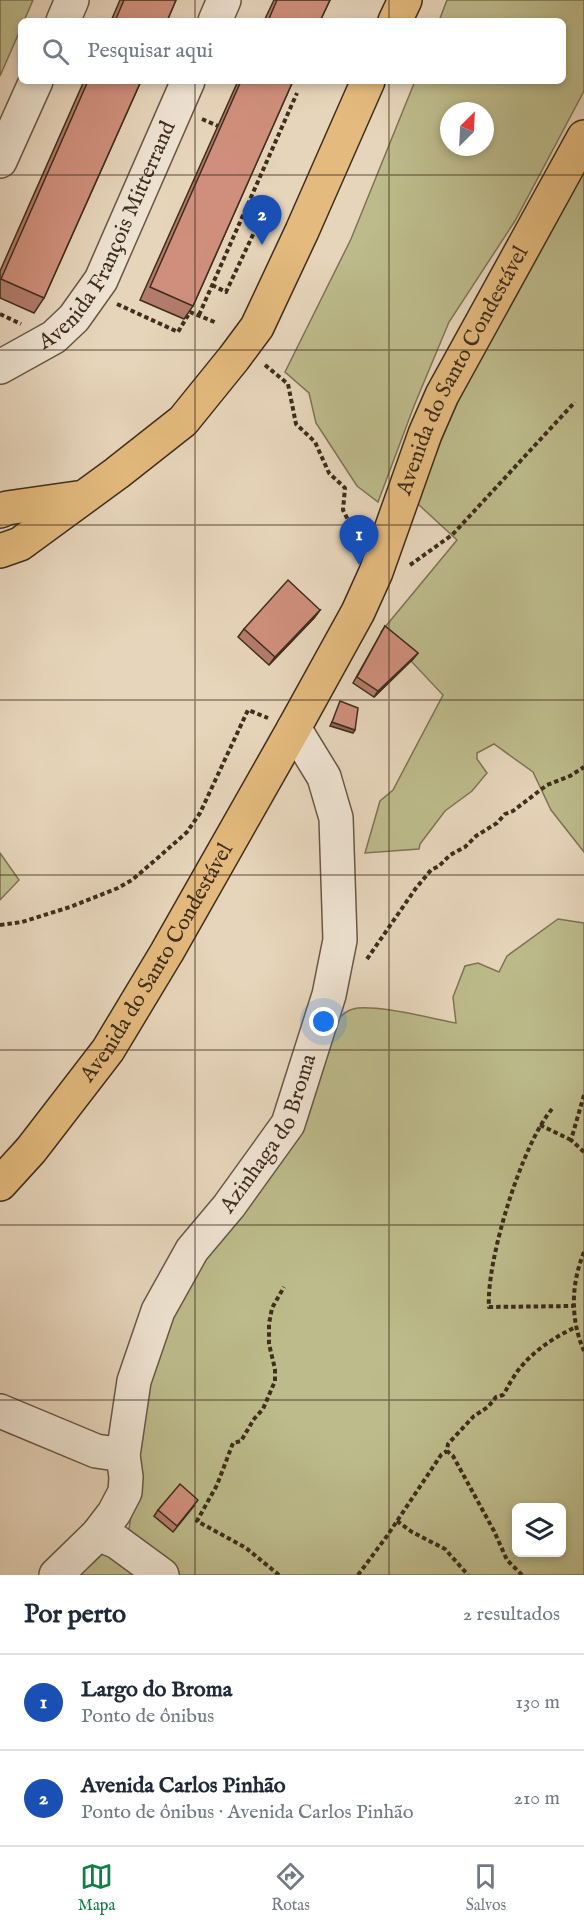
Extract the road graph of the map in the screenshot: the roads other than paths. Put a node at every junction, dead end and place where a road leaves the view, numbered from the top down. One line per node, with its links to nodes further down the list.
1 (72, 0): 4 (street)
2 (224, 0): 5 (street)
3 (405, 0): 6 (main road)
4 (64, 18)
5 (216, 18)
6 (396, 18)
7 (35, 84): 11 (street)
8 (188, 84): 12 (street, Avenida François Mitterrand)
9 (368, 84): 13 (main road)
10 (584, 138): 16 (main road, Avenida do Santo Condestável)
11 (0, 161)
12 (0, 367)
13 (82, 498): 14 (main road); 15 (main road)
14 (2, 508)
15 (0, 551)
16 (294, 728): 17 (main road, Avenida do Santo Condestável); 19 (street, Azinhaga do Broma)
17 (0, 1184)
18 (0, 1411): 19 (street)
19 (123, 1455): 20 (street, Azinhaga do Broma)
20 (98, 1534): 21 (street, Azinhaga do Broma); 22 (street)
21 (56, 1575)
22 (162, 1575)

